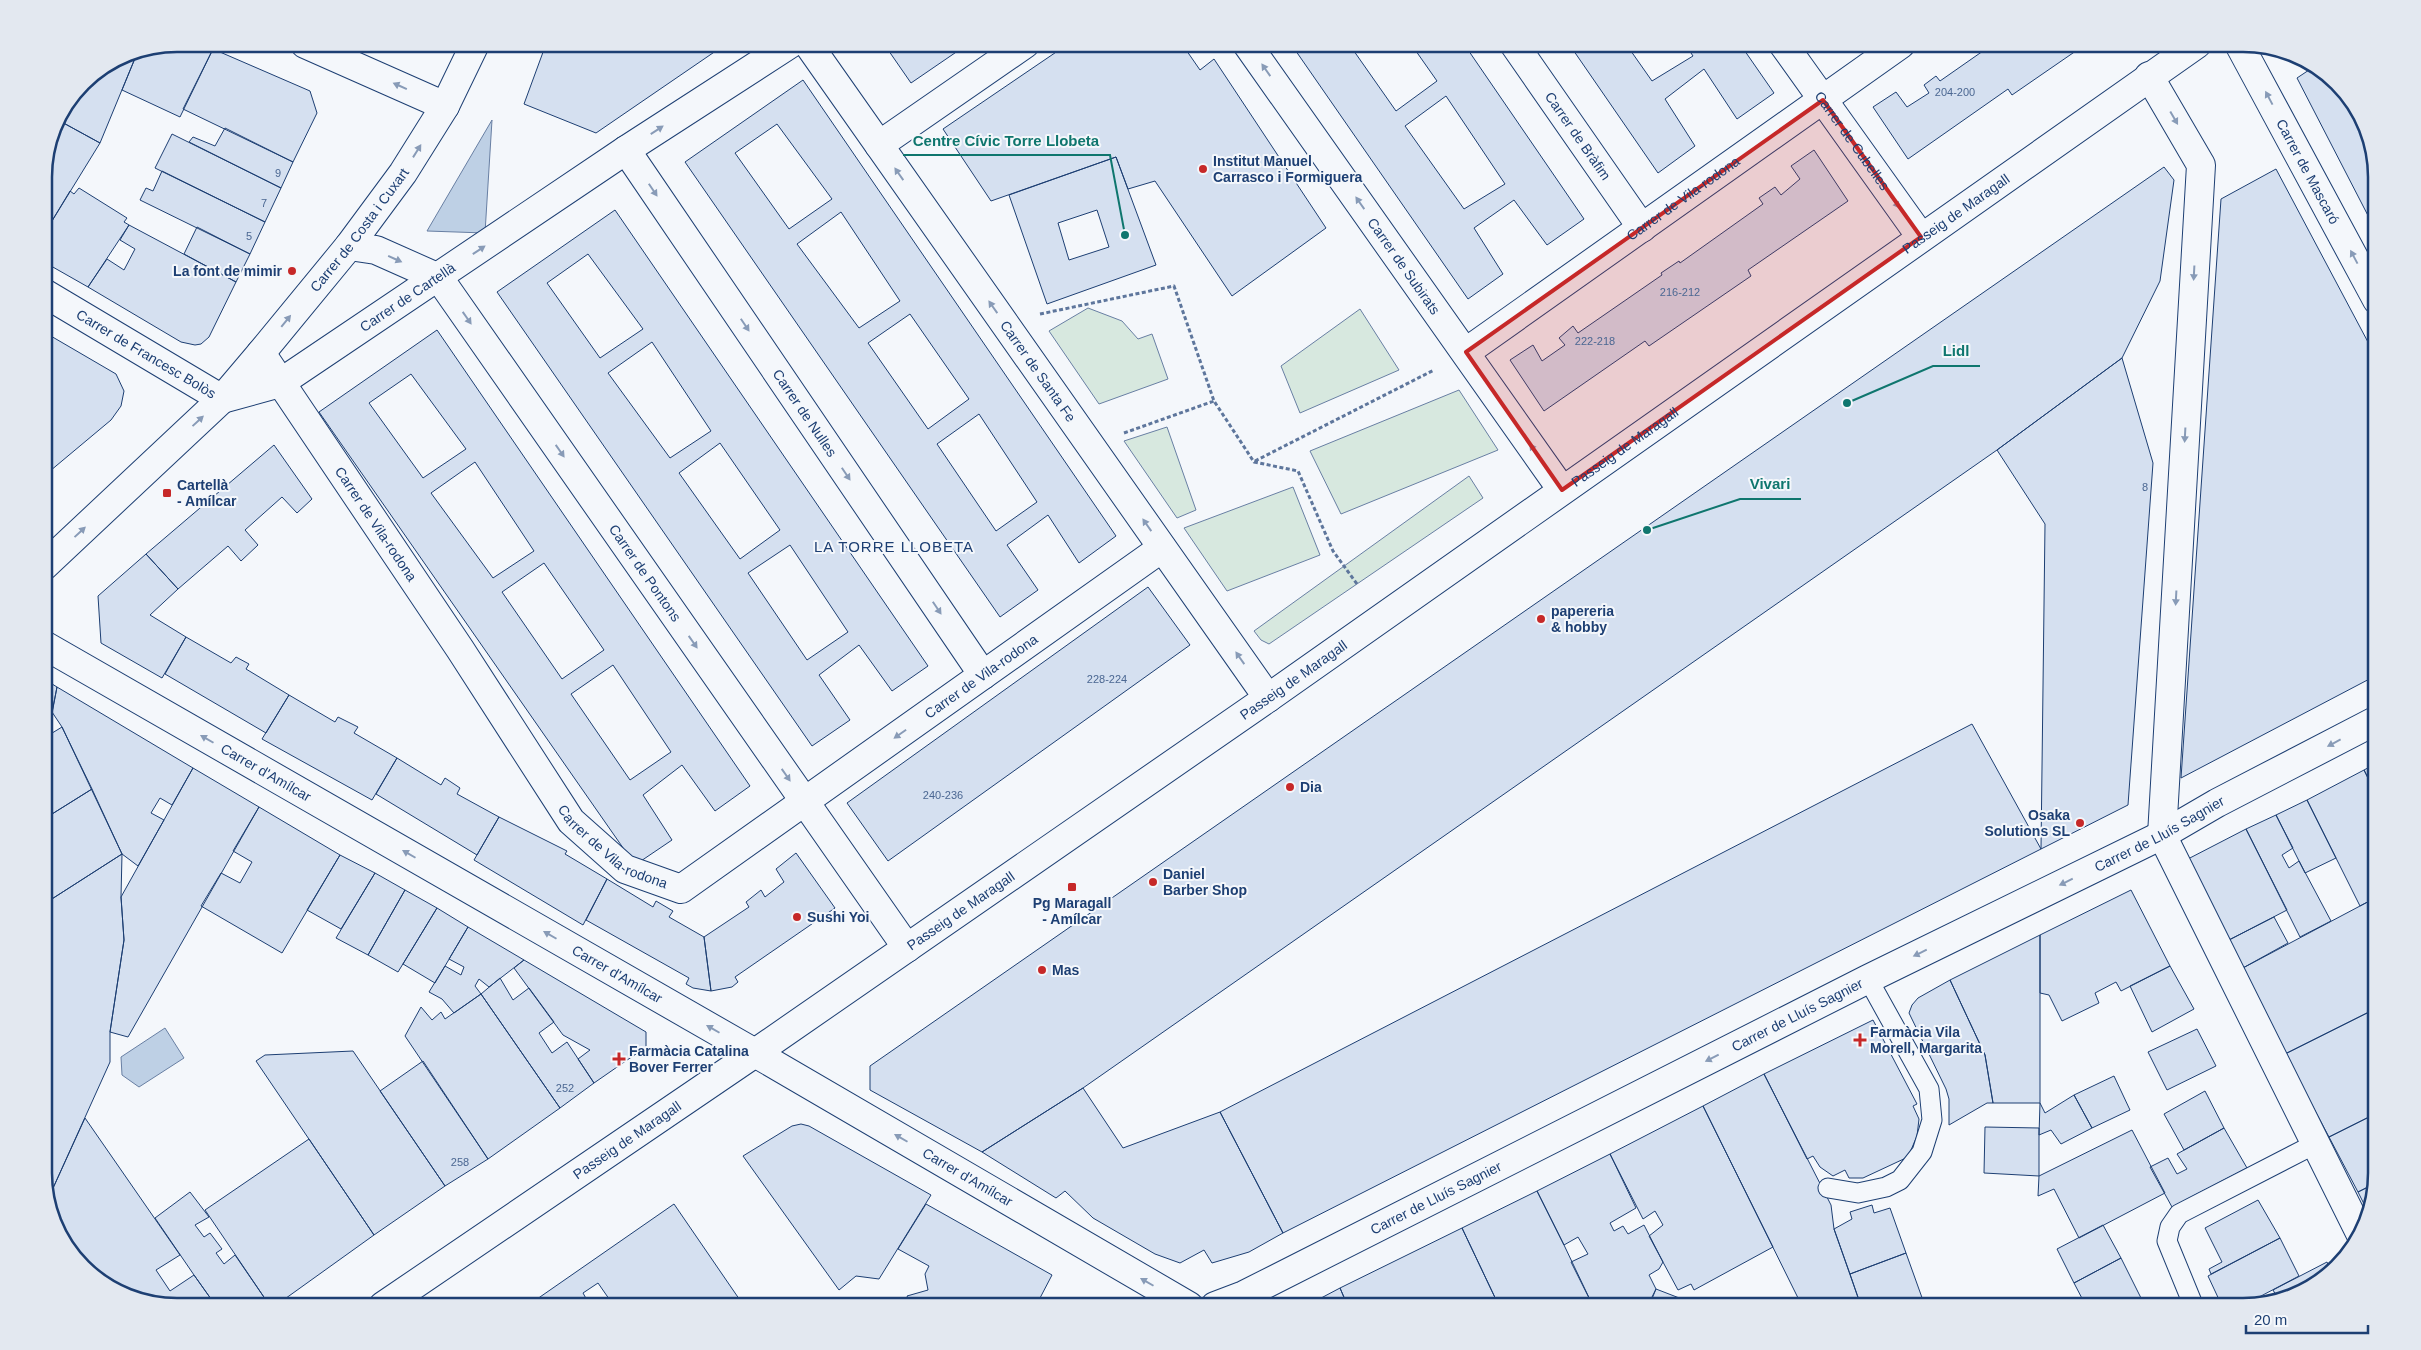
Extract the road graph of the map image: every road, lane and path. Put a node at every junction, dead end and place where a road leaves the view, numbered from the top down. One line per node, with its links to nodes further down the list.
1 (325, 53): 14 (street, one-way to 1)
2 (471, 53): 14 (street, Carrer de Costa i Cuxart)
3 (776, 53): 16 (street, Carrer de Cartellà, one-way to 3)
4 (814, 53): 15 (street, Carrer de Santa Fe)
5 (1012, 53): 15 (street)
6 (1253, 53): 24 (street, Carrer de Subirats, one-way to 6)
7 (1520, 53): 17 (street, Carrer de Bràfim)
8 (1789, 53): 13 (street, Carrer de Cubelles)
9 (1888, 53): 13 (street, Carrer de Vila-rodona)
10 (2184, 53): 12 (street, Passeig de Maragall)
11 (2244, 53): 21 (street, Carrer de Mascaró, one-way to 11)
12 (2149, 76): 18 (street, Passeig de Maragall); 40 (street, one-way to 40)
13 (1823, 100): 17 (street, Carrer de Vila-rodona); 18 (street, Carrer de Cubelles, one-way to 18)
14 (445, 106): 19 (street, Carrer de Costa i Cuxart, one-way to 14)
15 (879, 145): 23 (street, Carrer de Santa Fe, one-way to 15)
16 (626, 150): 20 (street, Carrer de Cartellà, one-way to 16); 36 (street, Carrer de Nulles, one-way to 36)
17 (1642, 228): 24 (street, Carrer de Vila-rodona)
18 (1920, 237): 31 (street, Passeig de Maragall)
19 (348, 246): 20 (street, one-way to 20); 25 (street, Carrer de Costa i Cuxart, one-way to 19)
20 (439, 278): 26 (street, Carrer de Cartellà); 39 (street, Carrer de Pontons, one-way to 39)
21 (2368, 283)
22 (53, 299): 27 (street, Carrer de Francesc Bolòs)
23 (1003, 321): 28 (path); 29 (street, Carrer de Santa Fe)
24 (1466, 352): 30 (path); 31 (street, Carrer de Subirats, one-way to 24)
25 (261, 353): 26 (street, Carrer de Vila-rodona); 27 (street, Carrer de Costa i Cuxart)
26 (280, 382): 27 (street, Carrer de Cartellà); 39 (street, Carrer de Vila-rodona)
27 (222, 399): 33 (street, Carrer de Cartellà, one-way to 27)
28 (1214, 402): 29 (path); 30 (path)
29 (1090, 445): 32 (street, Carrer de Santa Fe, one-way to 29)
30 (1254, 462): 34 (path)
31 (1562, 490): 37 (street, Passeig de Maragall)
32 (1162, 548): 36 (street, Carrer de Vila-rodona); 37 (street, Carrer de Santa Fe, one-way to 32)
33 (53, 558)
34 (1357, 584)
35 (53, 650): 43 (street, Carrer d'Amílcar, one-way to 35)
36 (983, 675): 39 (street, Carrer de Vila-rodona, one-way to 39)
37 (1268, 698): 41 (street, Passeig de Maragall)
38 (2368, 725): 40 (street, Carrer de Lluís Sagnier, one-way to 40)
39 (804, 801): 41 (street, Carrer de Pontons)
40 (2162, 835): 42 (street, Carrer de Lluís Sagnier, one-way to 42); 44 (street)
41 (907, 948): 43 (street, Passeig de Maragall)
42 (1868, 979): 45 (lane); 49 (street, Carrer de Lluís Sagnier, one-way to 49)
43 (756, 1053): 47 (street, Passeig de Maragall); 48 (street, Carrer d'Amílcar, one-way to 43)
44 (2315, 1144): 46 (street); 50 (lane)
45 (1828, 1188)
46 (2356, 1226)
47 (395, 1298)
48 (1175, 1298)
49 (1236, 1298)
50 (2190, 1298)

